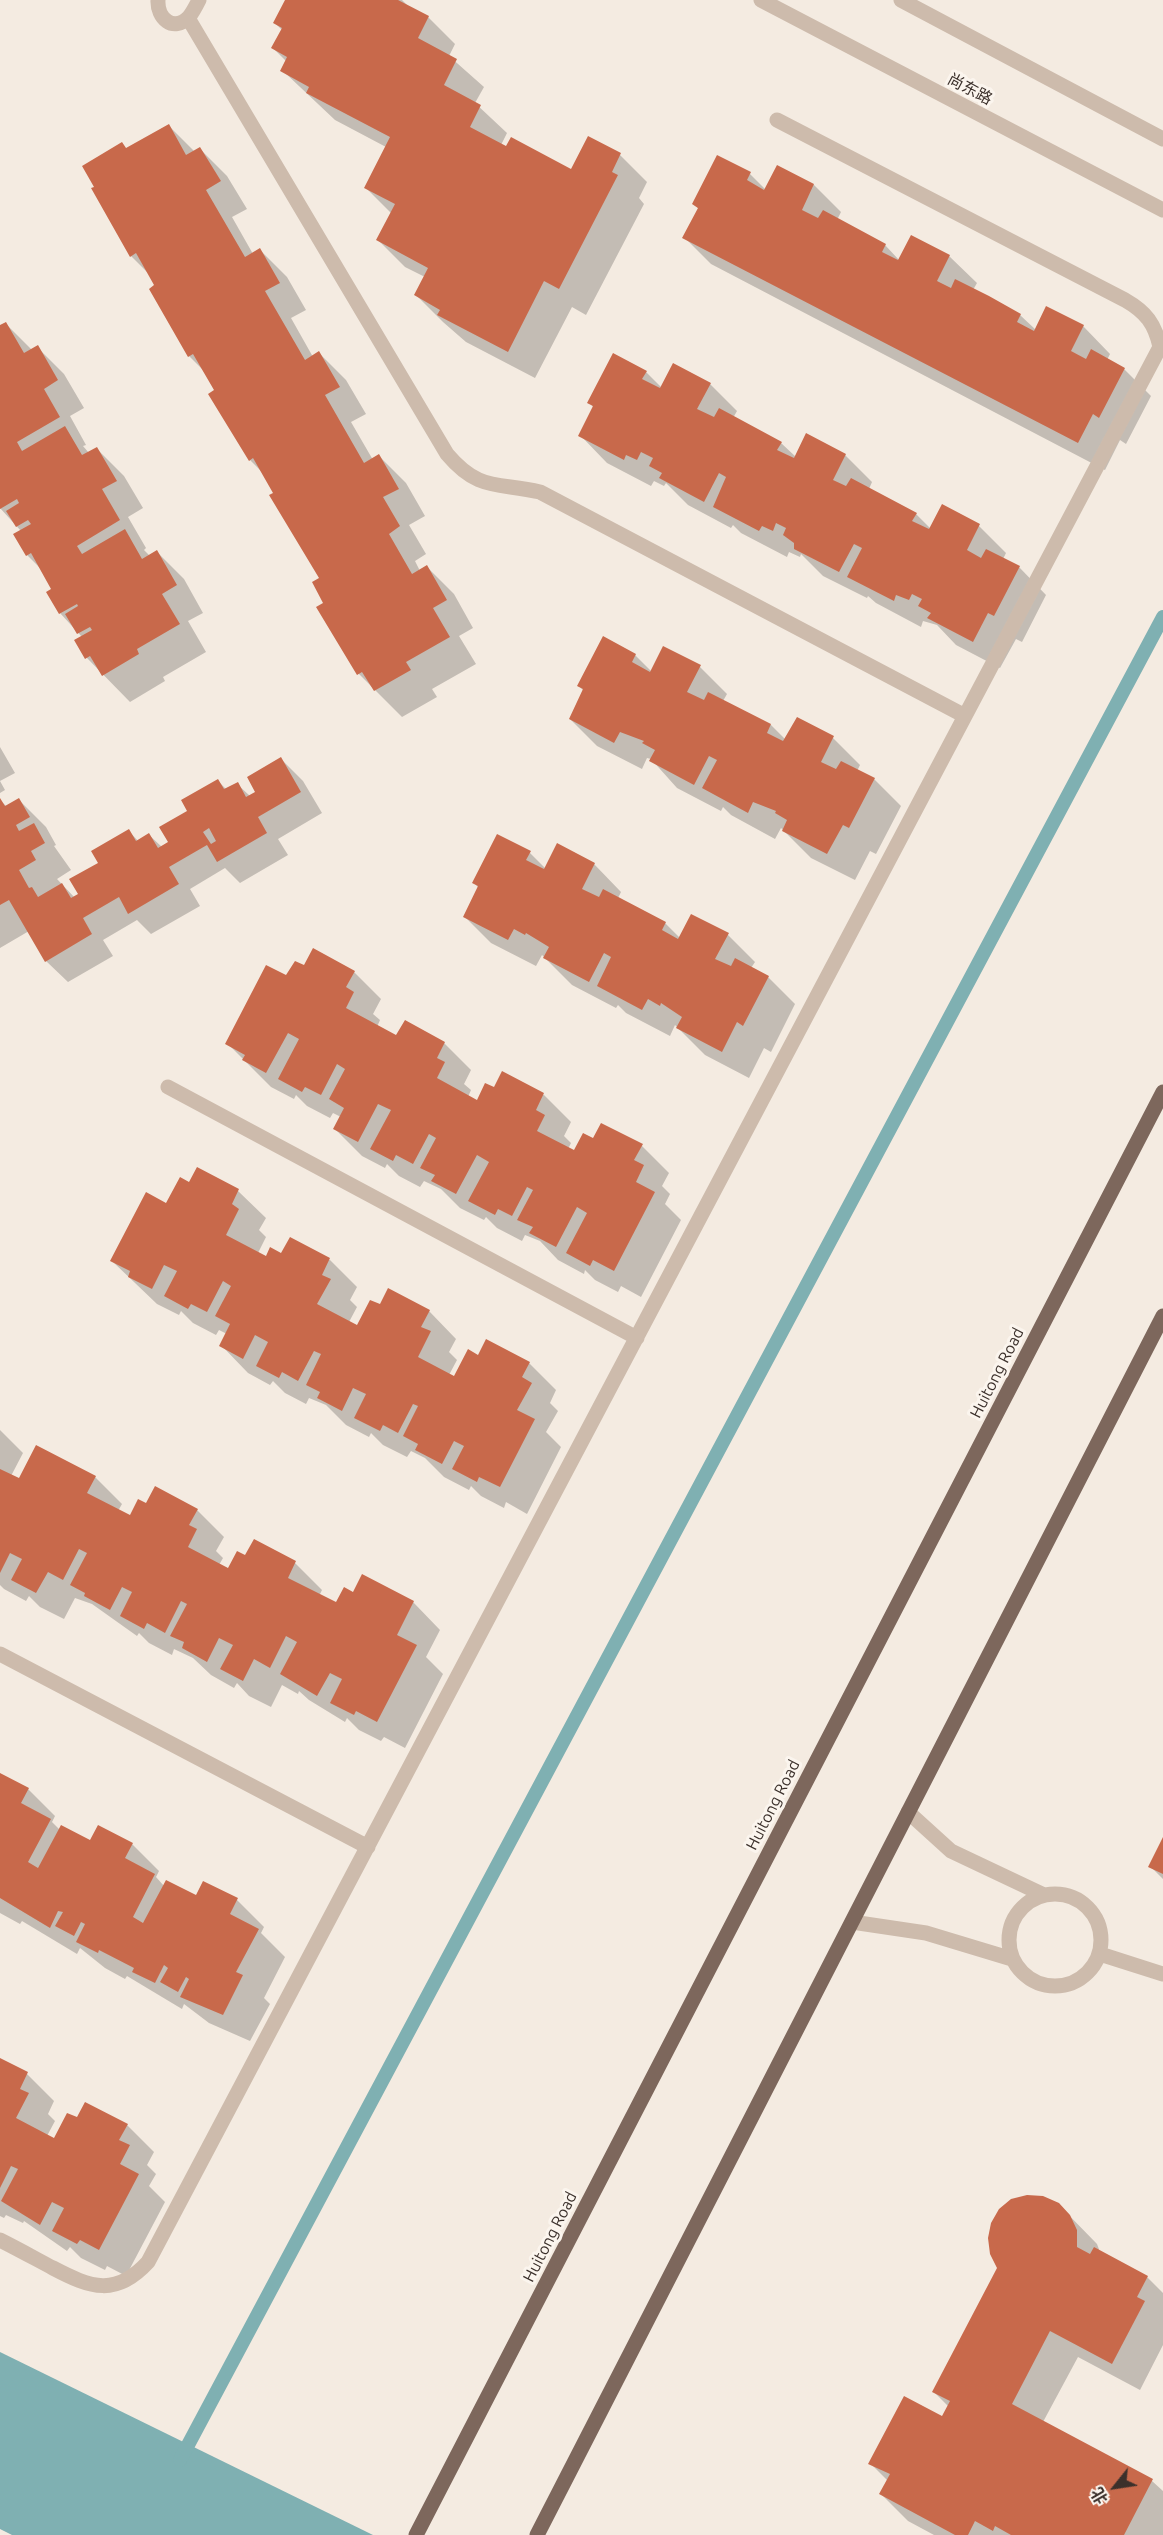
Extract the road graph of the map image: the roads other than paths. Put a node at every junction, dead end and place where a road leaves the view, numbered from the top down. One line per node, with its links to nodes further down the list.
1 (158, 0): 5 (street)
2 (199, 0): 5 (street)
3 (761, 0): 8 (street, 尚东路)
4 (901, 0): 7 (street)
5 (188, 18): 9 (street)
6 (777, 120): 9 (street)
7 (1163, 139)
8 (1163, 210)
9 (964, 716): 13 (street)
10 (168, 1088): 13 (street)
11 (1163, 1092): 23 (main road, Huitong Road)
12 (1163, 1316): 15 (main road)
13 (637, 1338): 16 (street)
14 (0, 1654): 16 (street)
15 (908, 1812): 17 (street); 18 (main road)
16 (368, 1847): 22 (street)
17 (1044, 1895): 19 (street); 20 (street)
18 (852, 1922): 20 (street); 24 (main road)
19 (1100, 1954): 20 (street); 21 (street)
20 (1012, 1959)
21 (1163, 1974)
22 (0, 2240)
23 (416, 2535)
24 (537, 2535)

